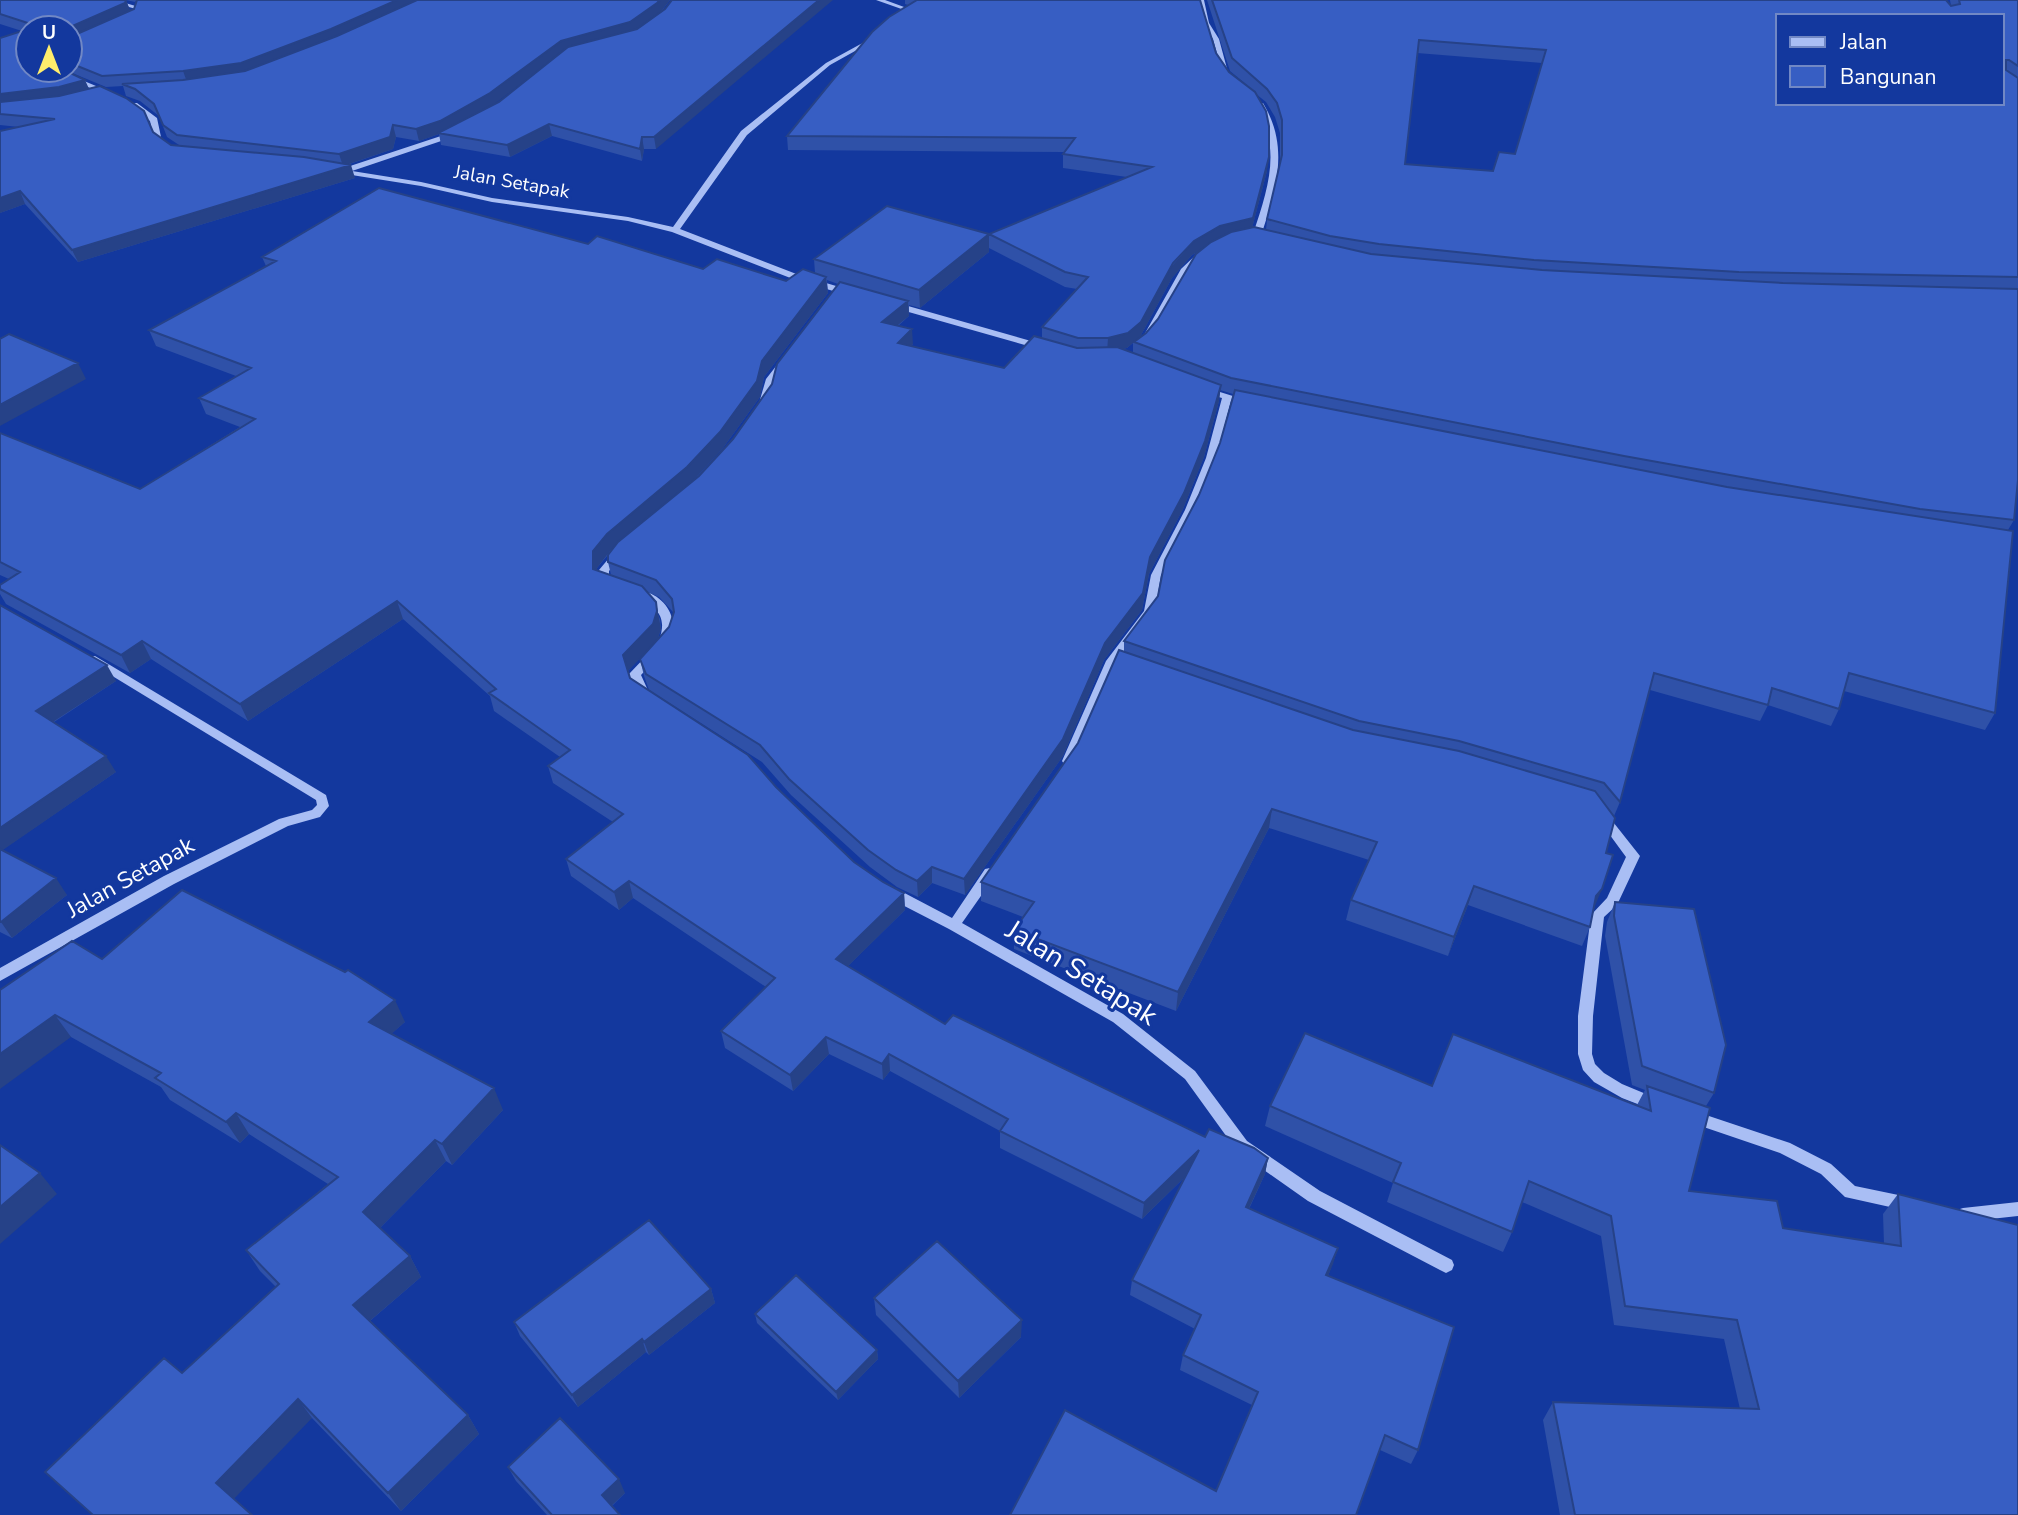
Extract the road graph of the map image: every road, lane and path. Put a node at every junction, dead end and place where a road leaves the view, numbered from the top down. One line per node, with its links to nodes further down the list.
1 (107, 0): 7 (street)
2 (879, 0): 5 (street)
3 (1200, 0): 10 (street)
4 (921, 6): 5 (street)
5 (912, 11): 6 (street)
6 (904, 16)
7 (135, 17)
8 (879, 33): 20 (street)
9 (84, 83): 11 (street)
10 (1233, 84)
11 (107, 92): 12 (street); 13 (street)
12 (118, 93)
13 (94, 97)
14 (1254, 97): 21 (street)
15 (125, 101): 17 (street)
16 (469, 126): 19 (street, Jalan Setapak)
17 (173, 149)
18 (331, 169): 19 (street, Jalan Setapak)
19 (342, 172): 20 (street, Jalan Setapak)
20 (674, 230): 25 (street, Jalan Setapak)
21 (1258, 236): 22 (street); 23 (street)
22 (1238, 239)
23 (1269, 239)
24 (1211, 249): 27 (street)
25 (863, 296)
26 (888, 303): 29 (street)
27 (1145, 343)
28 (793, 349): 33 (street)
29 (1054, 350)
30 (1191, 385): 31 (street)
31 (1227, 398): 32 (street); 37 (street)
32 (1254, 404)
33 (752, 419)
34 (626, 547): 36 (street)
35 (83, 653): 42 (street, Jalan Setapak)
36 (661, 708)
37 (1063, 769)
38 (1593, 805): 43 (street)
39 (1000, 858): 41 (street)
40 (882, 886): 41 (street, Jalan Setapak)
41 (954, 925): 44 (street, Jalan Setapak)
42 (0, 975)
43 (2018, 1209)
44 (1446, 1265)

